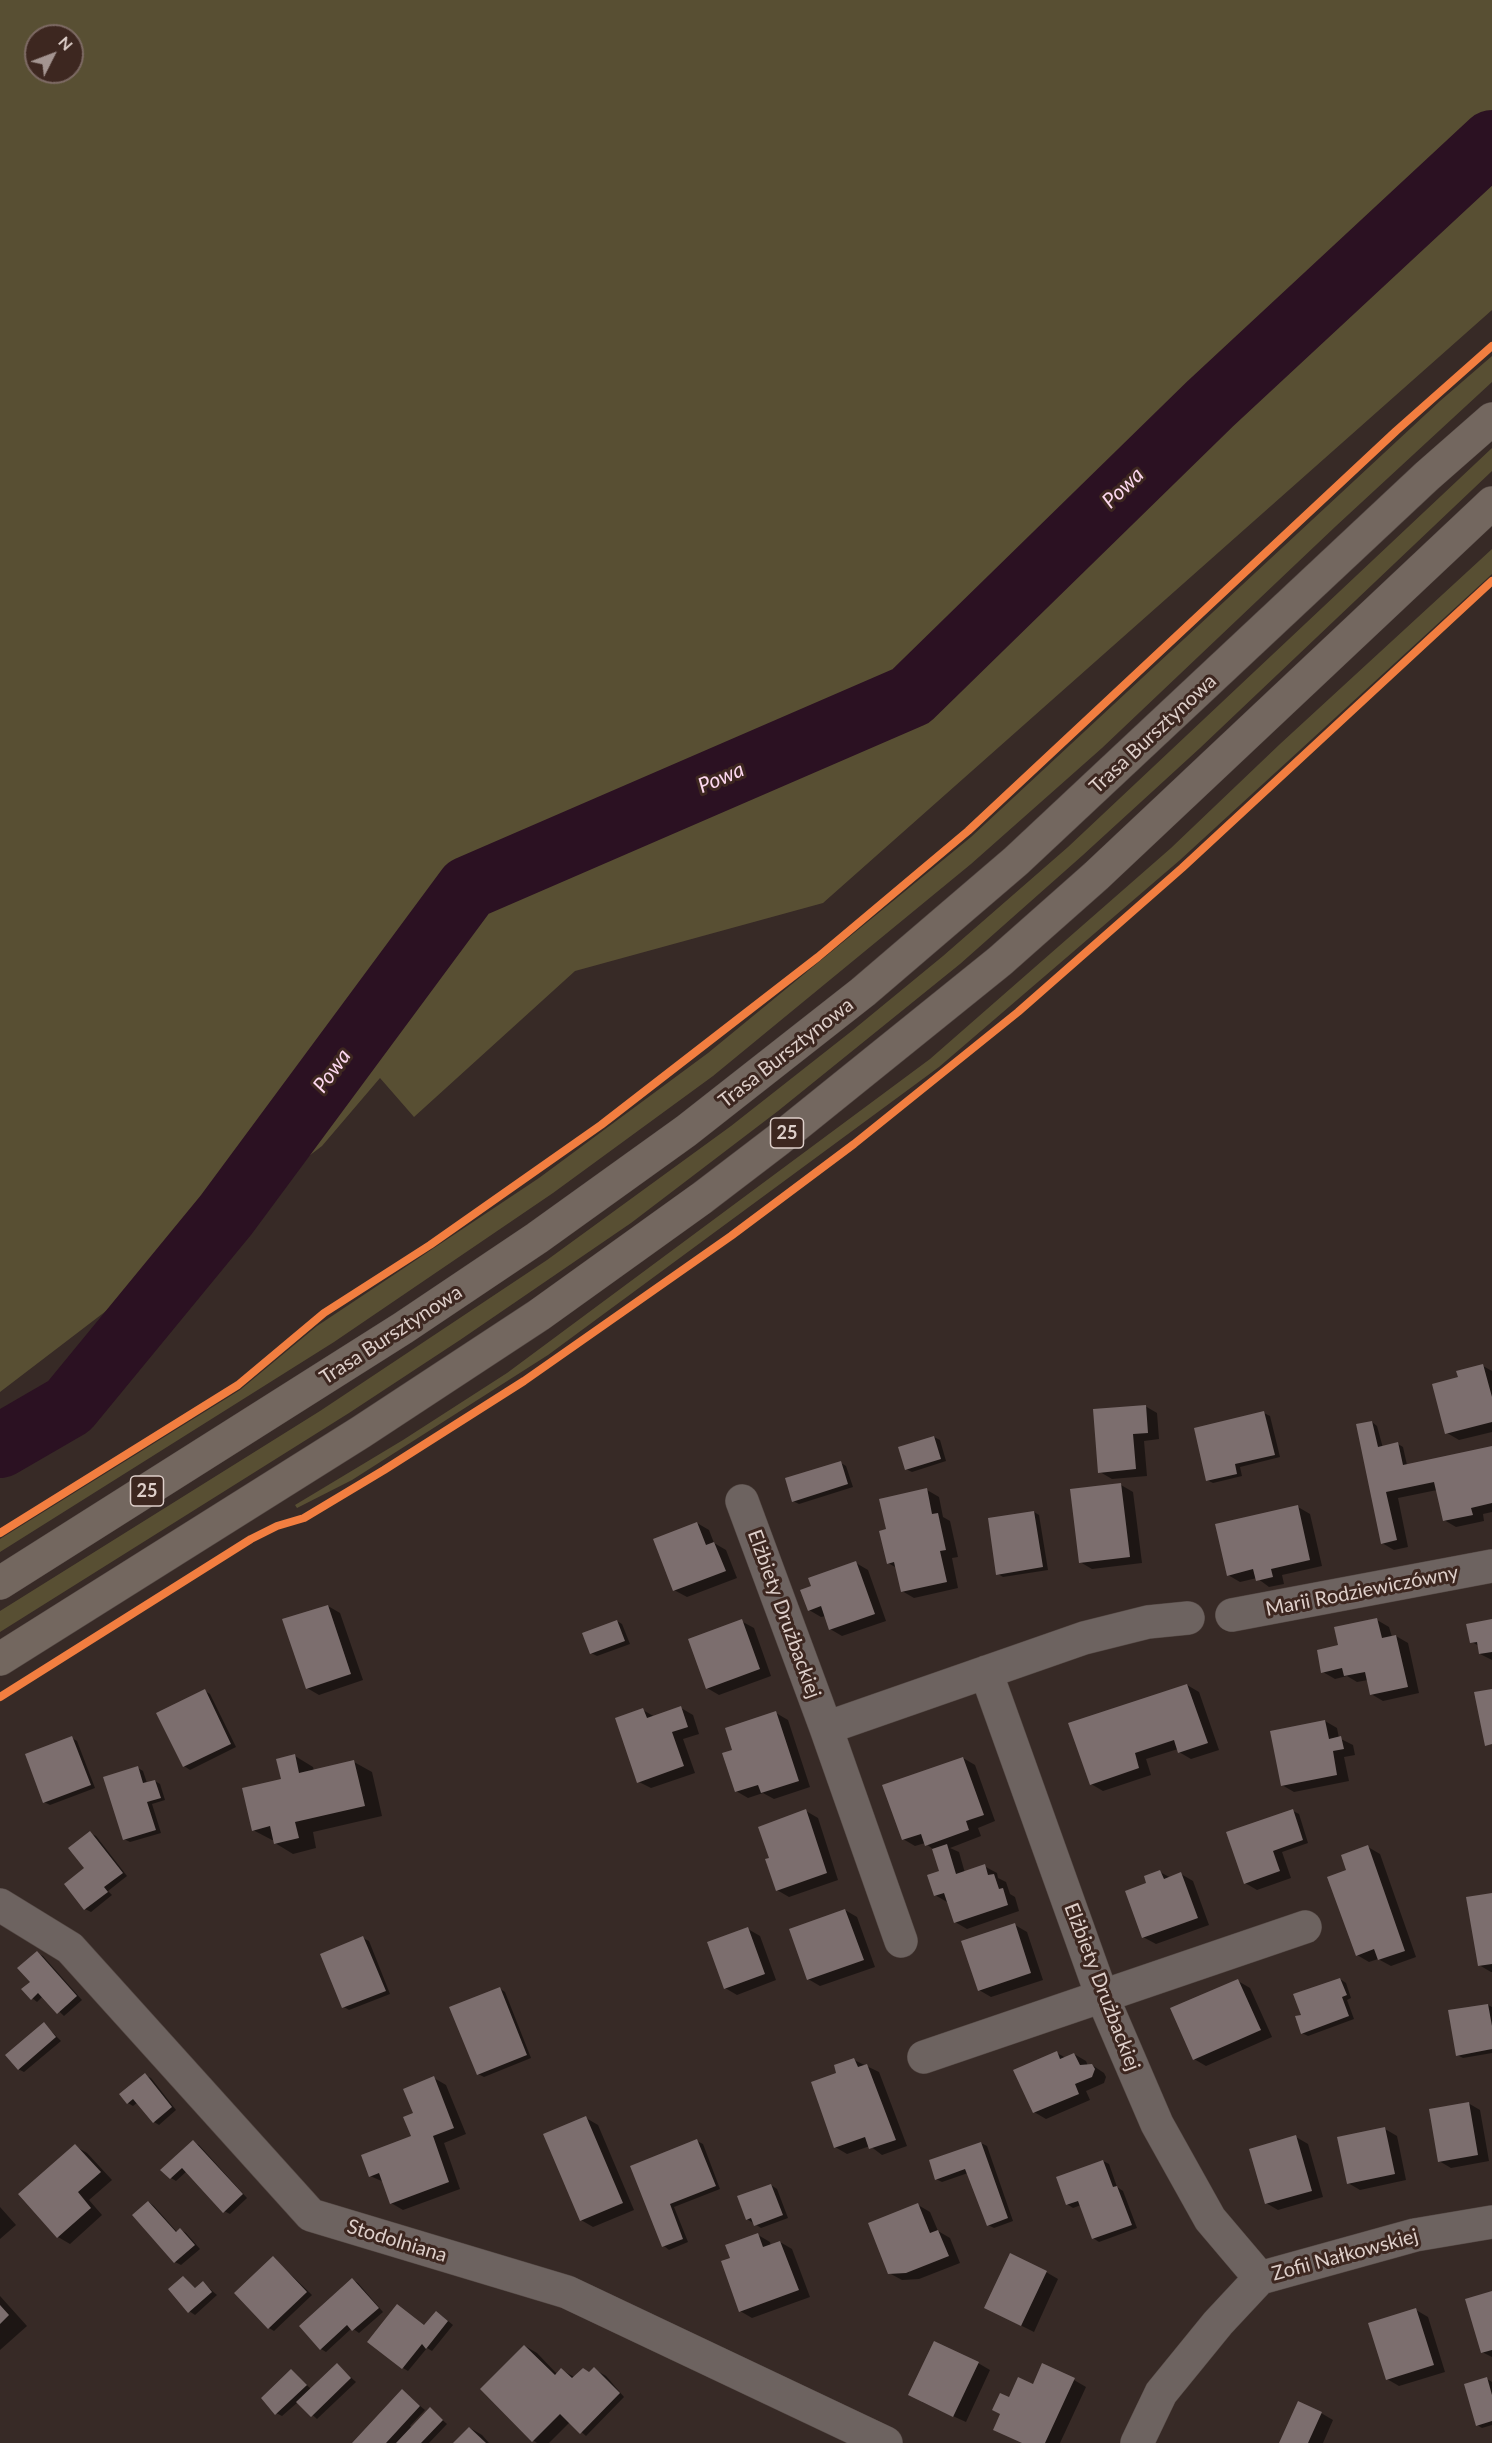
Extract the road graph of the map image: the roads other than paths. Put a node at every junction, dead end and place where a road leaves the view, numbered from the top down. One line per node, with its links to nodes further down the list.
1 (1492, 419): 5 (main road, Trasa Bursztynowa / 25)
2 (1492, 503): 8 (main road, 25)
3 (742, 1501): 10 (street, Elżbiety Drużbackiej)
4 (1492, 1566): 6 (street, Marii Rodziewiczówny)
5 (0, 1583)
6 (1232, 1615)
7 (1188, 1618): 9 (street)
8 (0, 1659)
9 (986, 1672): 10 (street); 14 (street, Elżbiety Drużbackiej)
10 (826, 1728): 13 (street, Elżbiety Drużbackiej)
11 (0, 1905): 18 (street, Stodolniana)
12 (1305, 1927): 14 (street)
13 (901, 1941)
14 (1102, 1996): 15 (street); 17 (street, Elżbiety Drużbackiej)
15 (924, 2056)
16 (1492, 2222): 17 (street, Zofii Nałkowskiej)
17 (1260, 2278): 19 (street, Zofii Nałkowskiej)
18 (886, 2443)
19 (1137, 2443)

